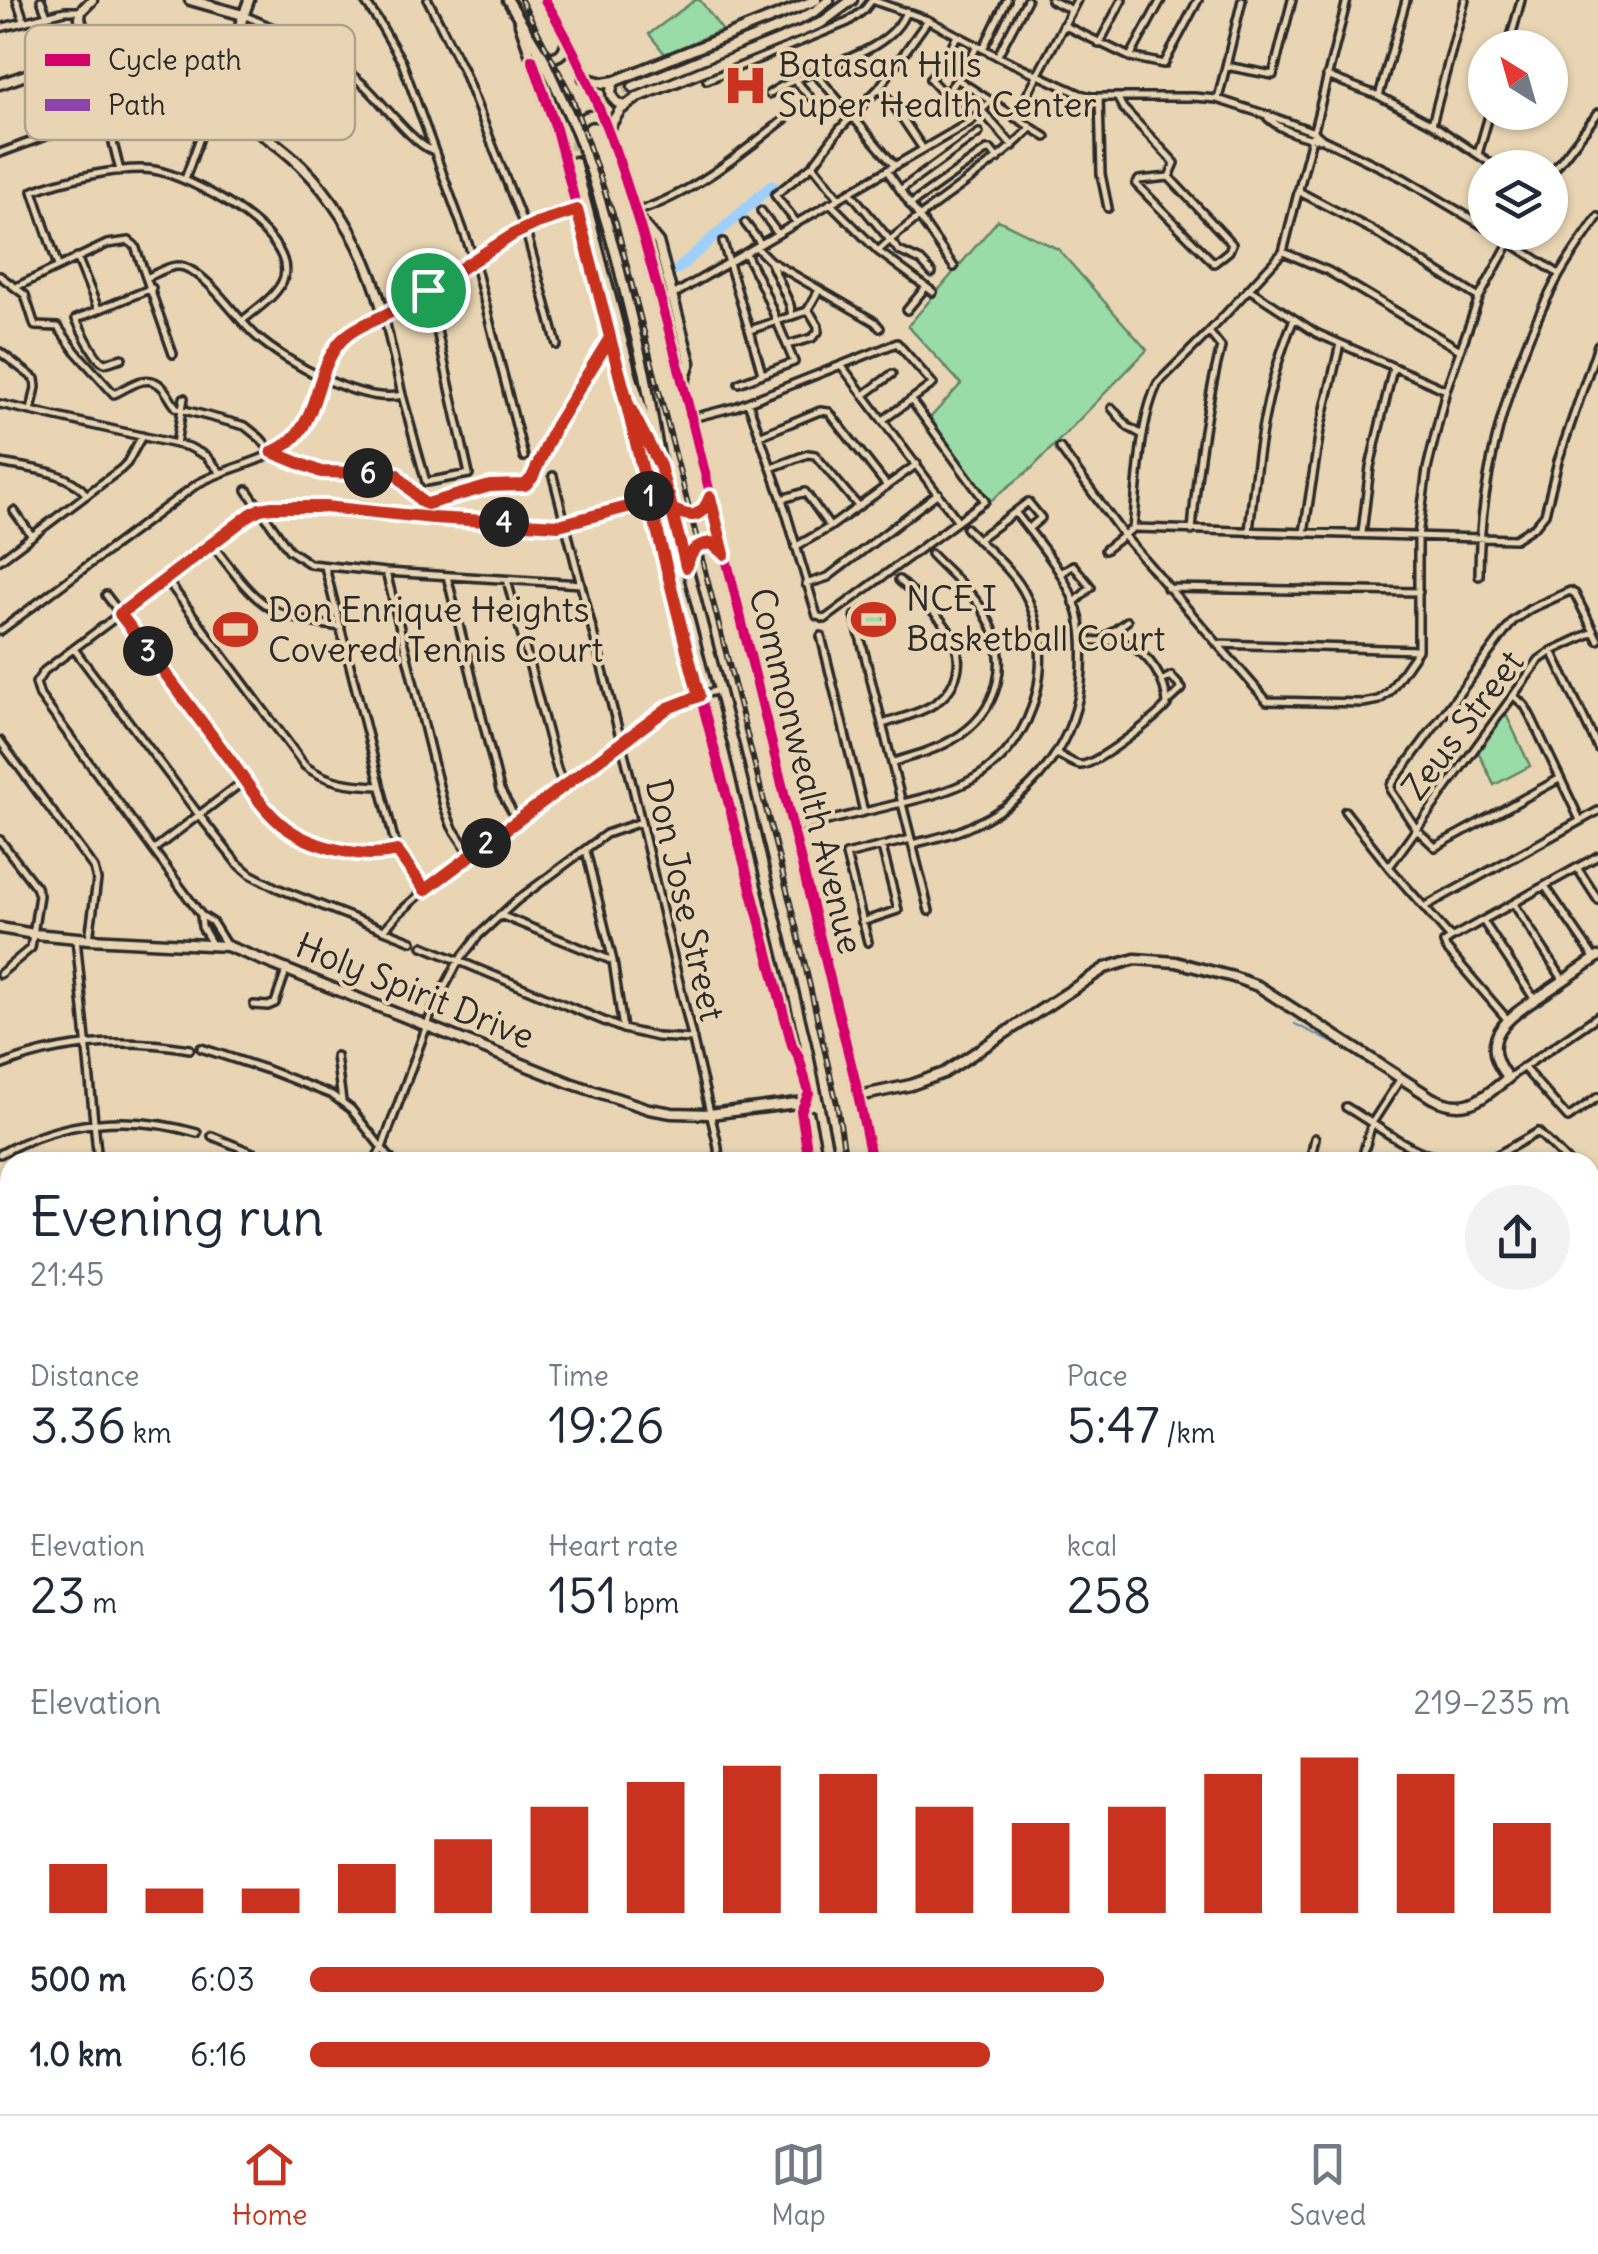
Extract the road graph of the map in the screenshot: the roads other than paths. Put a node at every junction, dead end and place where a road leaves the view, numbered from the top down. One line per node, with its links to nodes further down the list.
1 (17, 0): 34 (street)
2 (41, 0): 30 (street)
3 (92, 0): 28 (main road)
4 (190, 0): 31 (main road)
5 (249, 0): 31 (main road)
6 (364, 0): 92 (street)
7 (428, 0): 119 (street)
8 (508, 0): 32 (main road, Commonwealth Avenue)
9 (544, 0): 41 (main road, Commonwealth Avenue)
10 (814, 0): 59 (main road)
11 (829, 0): 61 (main road)
12 (852, 0): 48 (main road)
13 (872, 0): 29 (street); 48 (street)
14 (1007, 0): 45 (street)
15 (1027, 0): 46 (street)
16 (1051, 0): 27 (street)
17 (1077, 0): 27 (street)
18 (1122, 0): 43 (street)
19 (1160, 0): 47 (street)
20 (1198, 0): 47 (street)
21 (1242, 0): 49 (street)
22 (1292, 0): 49 (street)
23 (1347, 0): 53 (street)
24 (1406, 0): 66 (street)
25 (1464, 0): 79 (street)
26 (1520, 0): 40 (street)
27 (1072, 10): 38 (street)
28 (80, 11): 30 (street); 35 (main road)
29 (906, 11): 33 (street); 50 (street)
30 (46, 15): 34 (street)
31 (244, 15): 36 (main road); 37 (street)
32 (517, 15): 44 (main road, Commonwealth Avenue); 111 (main road, Commonwealth Avenue)
33 (928, 20): 42 (street); 62 (street)
34 (24, 21): 39 (street)
35 (80, 25)
36 (240, 25)
37 (267, 25)
38 (1064, 25): 43 (street); 51 (street)
39 (0, 28)
40 (1512, 30)
41 (563, 32): 44 (main road); 54 (main road, Commonwealth Avenue)
42 (957, 36): 45 (street); 64 (street)
43 (1099, 44): 47 (street)
44 (537, 48): 82 (main road, Commonwealth Avenue)
45 (980, 48): 46 (street); 56 (street)
46 (997, 56): 51 (street)
47 (1130, 57)
48 (744, 60): 57 (street); 71 (main road)
49 (1226, 66): 69 (street)
50 (815, 73): 58 (street); 74 (street)
51 (1037, 74): 67 (street); 77 (street)
52 (25, 75): 60 (main road)
53 (1328, 76): 66 (street); 84 (street)
54 (584, 78): 59 (main road); 75 (main road, Commonwealth Avenue)
55 (355, 79): 92 (street)
56 (957, 79): 64 (street); 70 (street)
57 (707, 80)
58 (796, 80): 63 (street); 65 (street)
59 (615, 82): 71 (main road)
60 (0, 84)
61 (633, 87)
62 (879, 88): 74 (street); 91 (street)
63 (768, 94)
64 (946, 94): 78 (street)
65 (809, 96)
66 (1379, 96): 79 (street)
67 (1099, 97): 68 (street); 110 (street)
68 (1117, 97): 69 (street); 102 (street)
69 (1218, 99): 84 (street)
70 (991, 102): 72 (street); 77 (street)
71 (624, 106): 80 (main road)
72 (982, 111): 78 (street); 90 (street)
73 (1598, 113): 94 (street)
74 (853, 115): 98 (street); 99 (street)
75 (604, 118): 80 (main road, Commonwealth Avenue); 82 (main road)
76 (786, 118): 113 (street)
77 (1015, 118): 81 (street)
78 (970, 122): 91 (street)
79 (1432, 124): 93 (street)
80 (608, 128): 113 (main road, Commonwealth Avenue)
81 (1030, 128): 85 (street); 90 (street)
82 (577, 132): 197 (main road, Commonwealth Avenue)
83 (979, 133): 104 (street)
84 (1313, 136): 105 (street); 115 (street)
85 (1046, 137)
86 (35, 140): 95 (street)
87 (112, 140): 101 (street)
88 (199, 140): 103 (street)
89 (269, 140): 152 (main road)
90 (1013, 146): 96 (street)
91 (923, 149): 99 (street)
92 (432, 150): 130 (street)
93 (1472, 150)
94 (1568, 152)
95 (0, 153)
96 (998, 159): 109 (street); 114 (street)
97 (574, 162): 197 (main road)
98 (813, 165): 107 (street); 118 (street)
99 (895, 166): 100 (street)
100 (887, 170): 104 (street); 106 (street)
101 (120, 171): 103 (street); 133 (street)
102 (1168, 177): 102 (street)
103 (185, 180): 156 (street)
104 (900, 190): 109 (street)
105 (1298, 191): 127 (street); 147 (street)
106 (850, 192): 107 (street); 121 (street)
107 (839, 198): 108 (street)
108 (830, 203): 118 (street); 124 (street)
109 (910, 206): 114 (street)
110 (1108, 208)
111 (577, 210): 119 (main road); 160 (main road, Commonwealth Avenue)
112 (761, 210): 120 (street)
113 (636, 214): 146 (main road, Commonwealth Avenue); 148 (main road, Commonwealth Avenue)
114 (918, 217): 121 (street); 134 (street)
115 (1468, 217)
116 (1598, 218): 136 (street)
117 (745, 223): 123 (street)
118 (797, 223): 120 (street)
119 (525, 228): 130 (main road); 162 (street)
120 (778, 234): 123 (street)
121 (889, 240): 124 (street); 135 (street)
122 (723, 242): 132 (street)
123 (758, 246): 128 (street); 131 (street)
124 (878, 250): 140 (street)
125 (1505, 250): 147 (street)
126 (1522, 250): 136 (street)
127 (1283, 252): 142 (street); 165 (street)
128 (746, 253): 132 (street); 155 (street)
129 (77, 257): 133 (street); 138 (street); 150 (street)
130 (474, 260): 143 (main road); 194 (street)
131 (770, 260): 144 (street); 153 (street)
132 (728, 263): 146 (street); 158 (street)
133 (58, 266): 139 (street)
134 (954, 268)
135 (932, 273)
136 (1560, 274): 226 (street)
137 (0, 276): 139 (street)
138 (148, 278): 141 (street); 156 (street)
139 (16, 287): 184 (street)
140 (926, 287): 145 (street); 151 (street)
141 (152, 288): 150 (street); 167 (street)
142 (1249, 289): 154 (street); 159 (street)
143 (428, 290): 152 (main road); 177 (street)
144 (820, 290): 149 (street); 157 (street)
145 (933, 292)
146 (673, 295): 148 (street); 175 (main road, Commonwealth Avenue)
147 (1479, 298): 165 (street)
148 (661, 302): 175 (main road, Commonwealth Avenue)
149 (808, 308): 153 (street); 164 (street)
150 (98, 309): 168 (street)
151 (906, 310)
152 (384, 315): 173 (street); 177 (street)
153 (792, 316): 155 (street)
154 (1294, 319): 161 (street); 220 (street)
155 (776, 320): 158 (street); 164 (street)
156 (242, 321): 173 (street)
157 (880, 328)
158 (750, 330): 171 (street)
159 (1210, 332): 188 (street); 219 (street)
160 (610, 338): 193 (street); 197 (main road, Commonwealth Avenue)
161 (1340, 344): 170 (street); 221 (street)
162 (556, 345)
163 (1598, 345): 226 (street)
164 (787, 346): 171 (street)
165 (1460, 350): 176 (street)
166 (0, 352): 185 (street)
167 (174, 354)
168 (122, 358)
169 (841, 365): 178 (street); 180 (street); 181 (street)
170 (1393, 368): 176 (street); 222 (street)
171 (762, 374): 174 (street)
172 (892, 374): 178 (street)
173 (323, 378): 177 (street); 193 (street)
174 (738, 384)
175 (683, 385): 186 (main road, Commonwealth Avenue)
176 (1446, 390): 225 (street)
177 (402, 395)
178 (864, 395): 187 (street)
179 (184, 398): 184 (street)
180 (911, 400): 187 (street); 213 (street)
181 (748, 402): 186 (street); 190 (street)
182 (0, 404): 185 (street)
183 (1112, 408): 188 (street)
184 (183, 410): 191 (street); 193 (street)
185 (31, 411): 189 (street)
186 (691, 418): 206 (main road, Commonwealth Avenue)
187 (882, 420): 196 (street)
188 (1144, 435): 217 (street)
189 (142, 436): 191 (street); 204 (street)
190 (759, 436): 198 (street); 201 (street)
191 (176, 444): 199 (street)
192 (1060, 448): 224 (street)
193 (272, 452): 199 (street)
194 (524, 457)
195 (0, 462): 204 (street)
196 (917, 464): 201 (street); 203 (street)
197 (660, 466): 205 (main road, Commonwealth Avenue)
198 (771, 468): 207 (street); 208 (street)
199 (220, 472): 253 (street)
200 (553, 476): 214 (street, Don Jose Street)
201 (887, 486): 208 (street)
202 (246, 490): 209 (street)
203 (938, 492): 213 (street); 244 (street)
204 (87, 494): 223 (street)
205 (669, 496): 210 (main road, Commonwealth Avenue); 214 (street)
206 (710, 497): 210 (main road); 231 (main road, Commonwealth Avenue)
207 (782, 499): 215 (street); 229 (street)
208 (858, 506): 215 (street)
209 (260, 509): 214 (street); 228 (street); 234 (street)
210 (672, 509): 235 (main road, Commonwealth Avenue)
211 (14, 511): 223 (street)
212 (1014, 512): 218 (street); 218 (street); 227 (street)
213 (958, 521): 244 (street)
214 (565, 524): 243 (street, Don Jose Street)
215 (830, 527): 229 (street)
216 (966, 528): 227 (street)
217 (1133, 528): 219 (street); 224 (street)
218 (1028, 529): 237 (street)
219 (1192, 531): 220 (street)
220 (1249, 532): 221 (street)
221 (1304, 532): 222 (street)
222 (1362, 533): 225 (street)
223 (32, 536): 233 (street)
224 (1124, 536): 230 (street); 245 (street)
225 (1418, 536): 226 (street); 246 (street)
226 (1479, 538): 239 (street)
227 (977, 540): 277 (street)
228 (212, 544): 240 (street); 252 (street)
229 (795, 547): 244 (street)
230 (1104, 550)
231 (724, 554): 235 (main road); 285 (main road, Commonwealth Avenue)
232 (931, 554): 272 (street)
233 (0, 560)
234 (325, 567): 236 (street); 252 (street)
235 (686, 567): 264 (main road, Commonwealth Avenue)
236 (386, 572): 238 (street); 293 (street)
237 (1060, 574): 248 (street); 248 (street)
238 (447, 576): 241 (street); 282 (street)
239 (1479, 576)
240 (166, 578): 249 (street); 275 (street)
241 (507, 580): 243 (street); 276 (street)
242 (899, 580): 267 (street)
243 (580, 584): 269 (street, Don Jose Street)
244 (806, 584)
245 (1167, 588): 246 (street); 259 (street)
246 (1420, 592): 261 (street)
247 (106, 595): 249 (street)
248 (1074, 603): 256 (street)
249 (120, 614): 260 (street); 274 (street)
250 (855, 616): 267 (street)
251 (1127, 622): 258 (street)
252 (341, 628): 275 (street)
253 (0, 631)
254 (1594, 632): 257 (street); 262 (street, Zeus Street); 286 (street)
255 (821, 636): 279 (street)
256 (1084, 640): 258 (street); 271 (street)
257 (1598, 640)
258 (1100, 641): 263 (street)
259 (1218, 644): 261 (street); 261 (street)
260 (74, 648): 281 (street); 290 (street)
261 (1418, 650)
262 (1552, 651): 265 (street, Zeus Street); 270 (street)
263 (1162, 681): 266 (street); 266 (street)
264 (719, 690): 269 (street); 339 (main road, Commonwealth Avenue)
265 (1514, 696): 273 (street); 286 (street, Zeus Street)
266 (1168, 702): 271 (street)
267 (883, 724): 272 (street)
268 (0, 741): 312 (street)
269 (621, 742): 276 (street); 284 (street, Don Jose Street)
270 (1598, 748)
271 (1058, 754): 288 (street)
272 (893, 762): 277 (street)
273 (1559, 779): 283 (street); 286 (street)
274 (244, 780): 281 (street); 292 (street)
275 (380, 786): 292 (street)
276 (564, 787): 282 (street)
277 (903, 802): 279 (street); 288 (street)
278 (1598, 811): 283 (street)
279 (864, 812): 285 (street)
280 (1346, 812): 295 (street)
281 (198, 815): 290 (street); 308 (street)
282 (517, 820): 293 (street)
283 (1580, 821): 301 (street)
284 (641, 822): 291 (street); 330 (street, Don Jose Street)
285 (793, 830): 340 (main road, Commonwealth Avenue)
286 (1417, 830): 295 (street, Zeus Street)
287 (0, 840): 309 (street)
288 (912, 842): 289 (street); 302 (street)
289 (882, 847): 306 (street); 306 (street)
290 (153, 850): 303 (street)
291 (586, 850): 304 (street); 320 (street)
292 (397, 851): 298 (street)
293 (470, 854): 298 (street)
294 (1598, 856): 296 (street)
295 (1389, 867): 301 (street)
296 (1578, 868): 297 (street); 299 (street)
297 (1545, 886): 300 (street); 318 (street)
298 (425, 890): 308 (street)
299 (1598, 898)
300 (1514, 904): 305 (street); 323 (street)
301 (1424, 907): 311 (street)
302 (928, 911)
303 (201, 914): 315 (street); 316 (street)
304 (500, 915): 319 (street); 320 (street)
305 (1483, 921): 311 (street); 324 (street)
306 (862, 922): 314 (street)
307 (0, 928): 309 (main road, Holy Spirit Drive)
308 (384, 930): 313 (street)
309 (34, 934): 310 (main road, Holy Spirit Drive); 322 (street)
310 (76, 938): 312 (main road, Holy Spirit Drive); 331 (street)
311 (1451, 938): 327 (street)
312 (89, 939): 315 (main road, Holy Spirit Drive)
313 (412, 941)
314 (868, 942)
315 (212, 945): 316 (main road, Holy Spirit Drive)
316 (228, 946): 321 (main road, Holy Spirit Drive)
317 (423, 946): 319 (street)
318 (1596, 958): 323 (main road)
319 (458, 962): 328 (street); 329 (street)
320 (612, 962): 329 (street)
321 (288, 969): 325 (street); 328 (main road, Holy Spirit Drive)
322 (0, 974)
323 (1564, 980): 324 (main road)
324 (1535, 1000): 327 (main road)
325 (254, 1005)
326 (1598, 1016): 336 (street)
327 (1506, 1019): 338 (main road)
328 (426, 1025): 346 (main road, Holy Spirit Drive); 352 (street)
329 (623, 1029): 330 (street)
330 (693, 1039): 346 (street, Don Jose Street)
331 (87, 1044): 333 (street); 335 (street); 347 (street)
332 (202, 1048): 342 (street)
333 (190, 1049)
334 (336, 1056): 342 (street)
335 (0, 1066)
336 (1522, 1067): 338 (street); 341 (street)
337 (1401, 1078): 338 (main road); 340 (main road); 348 (street)
338 (1508, 1078)
339 (815, 1091): 343 (main road); 344 (main road, Commonwealth Avenue)
340 (859, 1096): 361 (main road, Commonwealth Avenue)
341 (1598, 1097)
342 (342, 1101): 352 (street)
343 (805, 1102): 344 (main road, Holy Spirit Drive); 346 (main road, Holy Spirit Drive)
344 (819, 1107): 360 (main road, Commonwealth Avenue)
345 (1346, 1107): 348 (street)
346 (710, 1114): 359 (street, Don Jose Street)
347 (94, 1122): 349 (street); 354 (street); 355 (street)
348 (1372, 1123): 353 (street); 363 (street)
349 (198, 1133)
350 (212, 1136): 356 (street)
351 (1315, 1138): 362 (street)
352 (382, 1148): 357 (street); 358 (street)
353 (1416, 1151)
354 (4, 1152)
355 (97, 1152)
356 (251, 1152)
357 (380, 1152)
358 (385, 1152)
359 (718, 1152)
360 (828, 1152)
361 (870, 1152)
362 (1312, 1152)
363 (1363, 1152)
364 (1503, 1152): 365 (street)
365 (1558, 1152)

